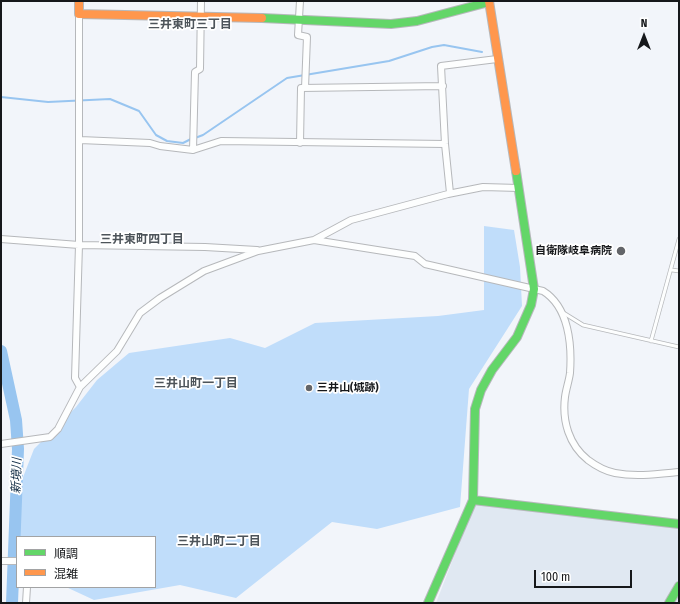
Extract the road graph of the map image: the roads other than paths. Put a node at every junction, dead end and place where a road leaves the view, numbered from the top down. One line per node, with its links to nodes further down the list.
1 (79, 1): 5 (street)
2 (201, 1): 6 (street)
3 (300, 1): 7 (street)
4 (489, 1): 7 (street); 8 (street)
5 (79, 14): 6 (street); 11 (street)
6 (201, 17): 7 (street); 14 (street)
7 (299, 19): 10 (street)
8 (497, 59): 9 (street); 15 (street)
9 (442, 86): 10 (street); 13 (street)
10 (305, 88): 12 (street)
11 (80, 140): 14 (street); 20 (street)
12 (300, 143): 13 (street); 14 (street)
13 (445, 144): 16 (street)
14 (193, 150)
15 (519, 188): 16 (street); 24 (street)
16 (450, 194): 19 (street)
17 (1, 239): 20 (street)
18 (679, 239): 22 (lane)
19 (314, 240): 21 (street); 24 (street)
20 (79, 245): 21 (street); 28 (street)
21 (258, 251): 28 (street)
22 (672, 270): 23 (lane); 26 (lane)
23 (679, 271)
24 (534, 289): 25 (street); 31 (street)
25 (561, 311): 26 (lane); 30 (street)
26 (651, 341): 27 (lane)
27 (679, 347)
28 (80, 387): 29 (street)
29 (1, 444)
30 (679, 472)
31 (472, 500): 32 (street); 38 (street)
32 (679, 524)
33 (1, 561): 34 (street)
34 (16, 561)
35 (679, 586): 39 (street)
36 (27, 588): 37 (street)
37 (26, 603)
38 (428, 603)
39 (669, 603)

